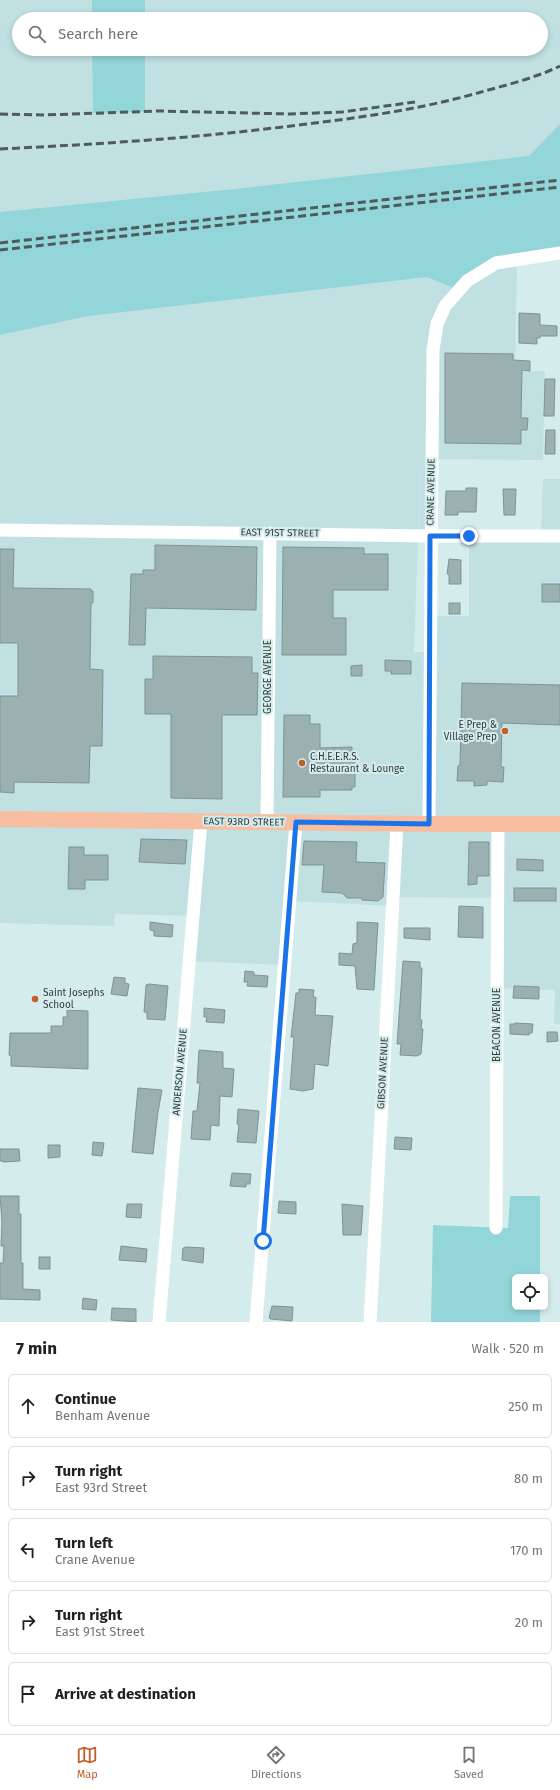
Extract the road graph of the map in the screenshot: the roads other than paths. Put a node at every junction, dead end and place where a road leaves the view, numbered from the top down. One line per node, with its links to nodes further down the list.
1 (560, 253): 4 (street, CRANE AVENUE)
2 (0, 530): 3 (street, EAST 91ST STREET)
3 (270, 533): 4 (street, EAST 91ST STREET); 8 (street, GEORGE AVENUE)
4 (430, 536): 5 (street, EAST 91ST STREET); 12 (street, CRANE AVENUE)
5 (560, 536)
6 (0, 818): 7 (main road, EAST 93RD STREET)
7 (201, 821): 8 (main road, EAST 93RD STREET); 15 (street, ANDERSON AVENUE)
8 (267, 822): 9 (main road, EAST 93RD STREET)
9 (296, 822): 11 (main road, EAST 93RD STREET); 16 (street)
10 (498, 823): 12 (main road, EAST 93RD STREET); 13 (main road, EAST 93RD STREET); 14 (street, BEACON AVENUE)
11 (397, 824): 12 (main road, EAST 93RD STREET); 17 (street, GIBSON AVENUE)
12 (429, 824)
13 (560, 824)
14 (496, 1228)
15 (159, 1322)
16 (256, 1322)
17 (370, 1322)

